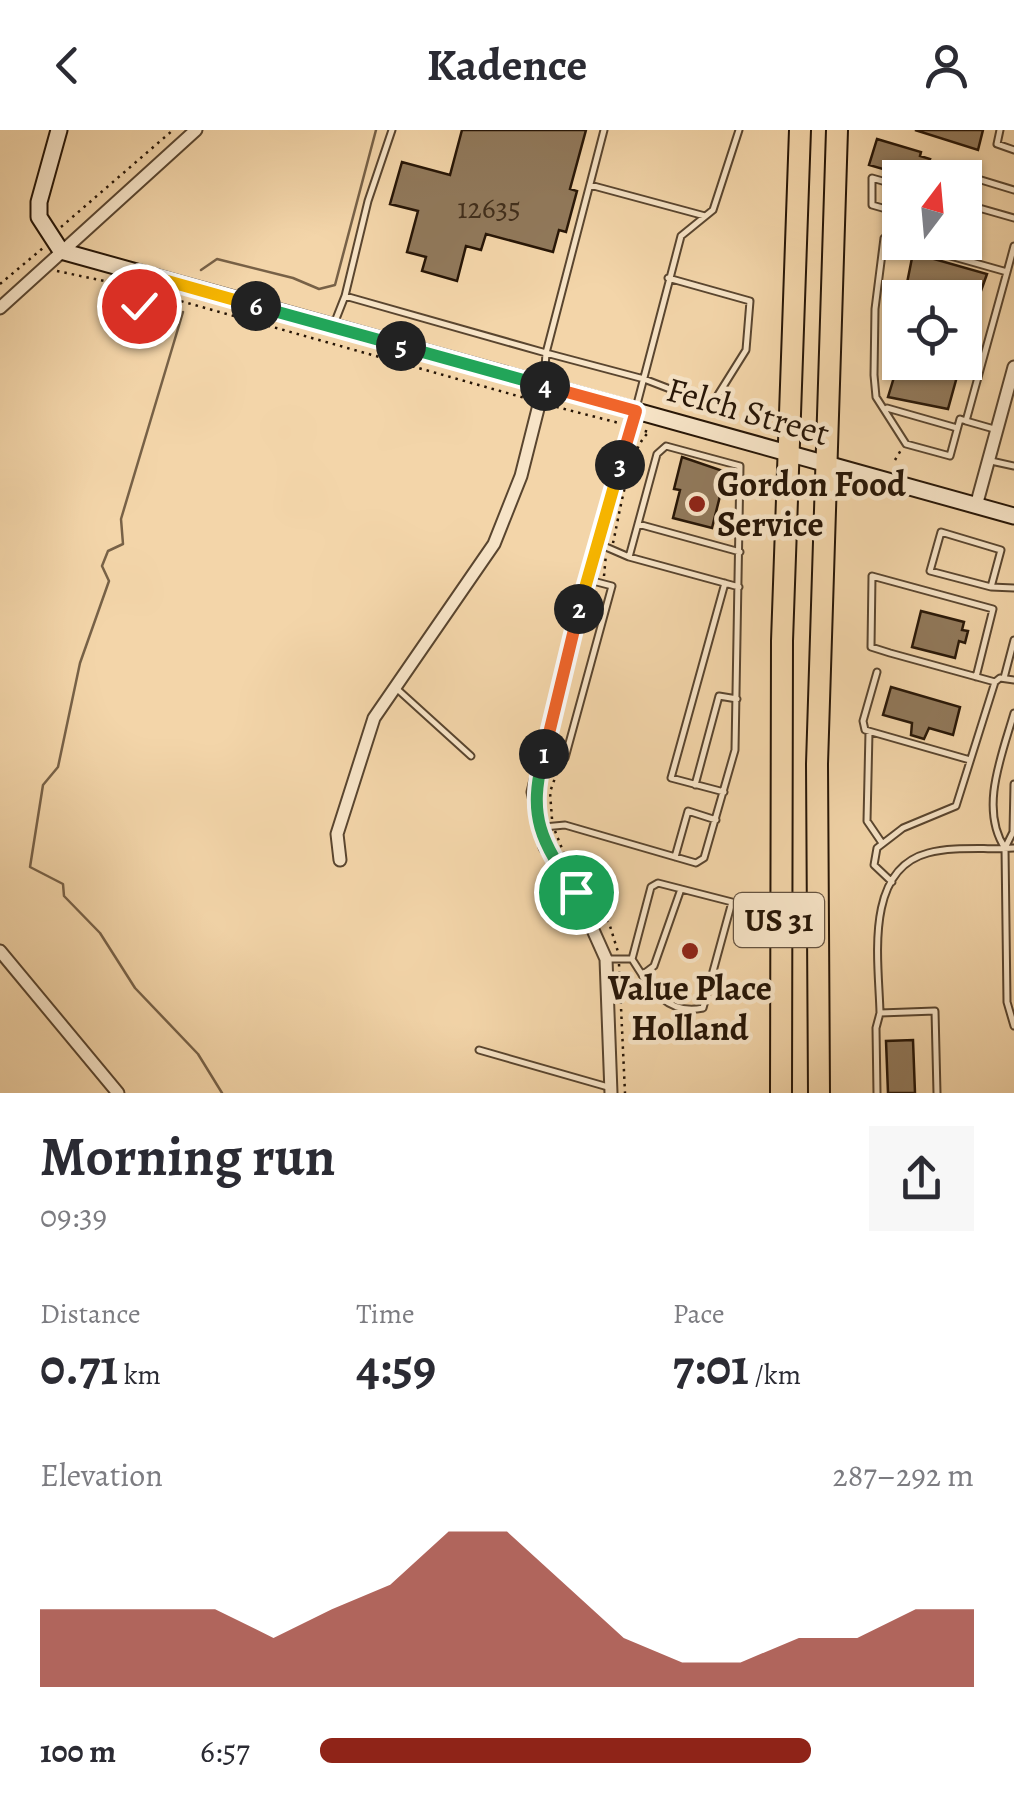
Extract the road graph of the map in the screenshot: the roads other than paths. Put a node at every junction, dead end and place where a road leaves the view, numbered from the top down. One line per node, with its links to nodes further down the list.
1 (59, 130): 20 (street)
2 (196, 130): 20 (street)
3 (392, 130): 27 (lane)
4 (604, 130): 14 (lane)
5 (739, 130): 18 (lane)
6 (800, 130): 10 (highway, US 31)
7 (836, 130): 11 (highway, US 31)
8 (1000, 130): 9 (lane)
9 (1014, 150)
10 (799, 159): 11 (highway); 41 (highway, US 31)
11 (835, 176): 43 (highway, US 31)
12 (882, 181): 16 (lane)
13 (982, 181): 15 (lane)
14 (590, 185): 18 (lane); 31 (lane)
15 (1014, 190)
16 (882, 207)
17 (982, 209): 19 (lane)
18 (705, 216): 26 (lane)
19 (1014, 218)
20 (56, 244): 25 (street, Felch Street); 28 (street)
21 (1014, 246): 24 (lane)
22 (882, 254): 35 (lane)
23 (964, 260): 24 (lane)
24 (1007, 272): 38 (lane)
25 (139, 273): 29 (lane); 30 (street, Felch Street)
26 (668, 278): 33 (lane); 33 (lane)
27 (345, 296): 30 (lane); 31 (lane)
28 (0, 308)
29 (168, 312)
30 (333, 327): 34 (street, Felch Street)
31 (546, 353): 33 (lane); 34 (lane)
32 (1013, 374): 36 (street)
33 (644, 379): 37 (lane)
34 (544, 385): 37 (street, Felch Street); 62 (street)
35 (884, 407): 39 (lane); 39 (lane)
36 (1008, 409): 40 (street)
37 (636, 411): 41 (street, Felch Street); 48 (street)
38 (966, 421): 39 (lane); 40 (lane)
39 (958, 428)
40 (997, 430): 42 (street)
41 (788, 454): 43 (street, Felch Street); 66 (highway, US 31)
42 (988, 461): 44 (lane); 45 (street)
43 (825, 464): 45 (street, Felch Street); 70 (highway, US 31)
44 (1014, 466)
45 (976, 506): 46 (street, Felch Street)
46 (1014, 516)
47 (638, 524): 49 (lane); 49 (lane); 50 (lane)
48 (599, 544): 50 (lane); 51 (street)
49 (740, 552): 53 (lane)
50 (630, 557): 52 (lane)
51 (586, 579): 68 (lane); 75 (street)
52 (726, 583): 53 (lane); 72 (lane)
53 (740, 587): 63 (lane)
54 (990, 587): 54 (lane); 55 (lane)
55 (1014, 588)
56 (1014, 640): 59 (lane)
57 (877, 672): 65 (lane)
58 (976, 677): 58 (lane); 61 (lane)
59 (1004, 678): 60 (lane); 61 (lane)
60 (1014, 680)
61 (995, 682): 69 (lane)
62 (394, 686): 67 (lane); 80 (street)
63 (737, 699): 72 (lane); 73 (lane)
64 (1014, 713): 77 (lane)
65 (869, 732): 69 (lane); 76 (lane)
66 (780, 748): 70 (highway); 92 (highway, US 31)
67 (471, 756)
68 (566, 758)
69 (970, 760): 76 (lane)
70 (817, 764): 93 (highway, US 31)
71 (1014, 784): 77 (lane)
72 (696, 785): 73 (lane)
73 (724, 792): 74 (lane)
74 (716, 820): 79 (lane); 79 (lane)
75 (541, 827): 79 (lane); 84 (street)
76 (882, 843): 81 (lane)
77 (1004, 848): 78 (lane); 81 (lane); 88 (lane)
78 (1014, 848)
79 (675, 857)
80 (340, 860)
81 (892, 882): 87 (lane)
82 (681, 889): 85 (lane); 86 (lane); 86 (lane)
83 (0, 951): 91 (street)
84 (606, 959): 85 (lane); 90 (street)
85 (632, 960): 86 (lane)
86 (642, 975)
87 (880, 1013): 94 (lane); 95 (lane)
88 (1014, 1026)
89 (479, 1050): 90 (lane)
90 (611, 1090)
91 (118, 1093)
92 (781, 1093)
93 (818, 1093)
94 (877, 1093)
95 (937, 1093)

